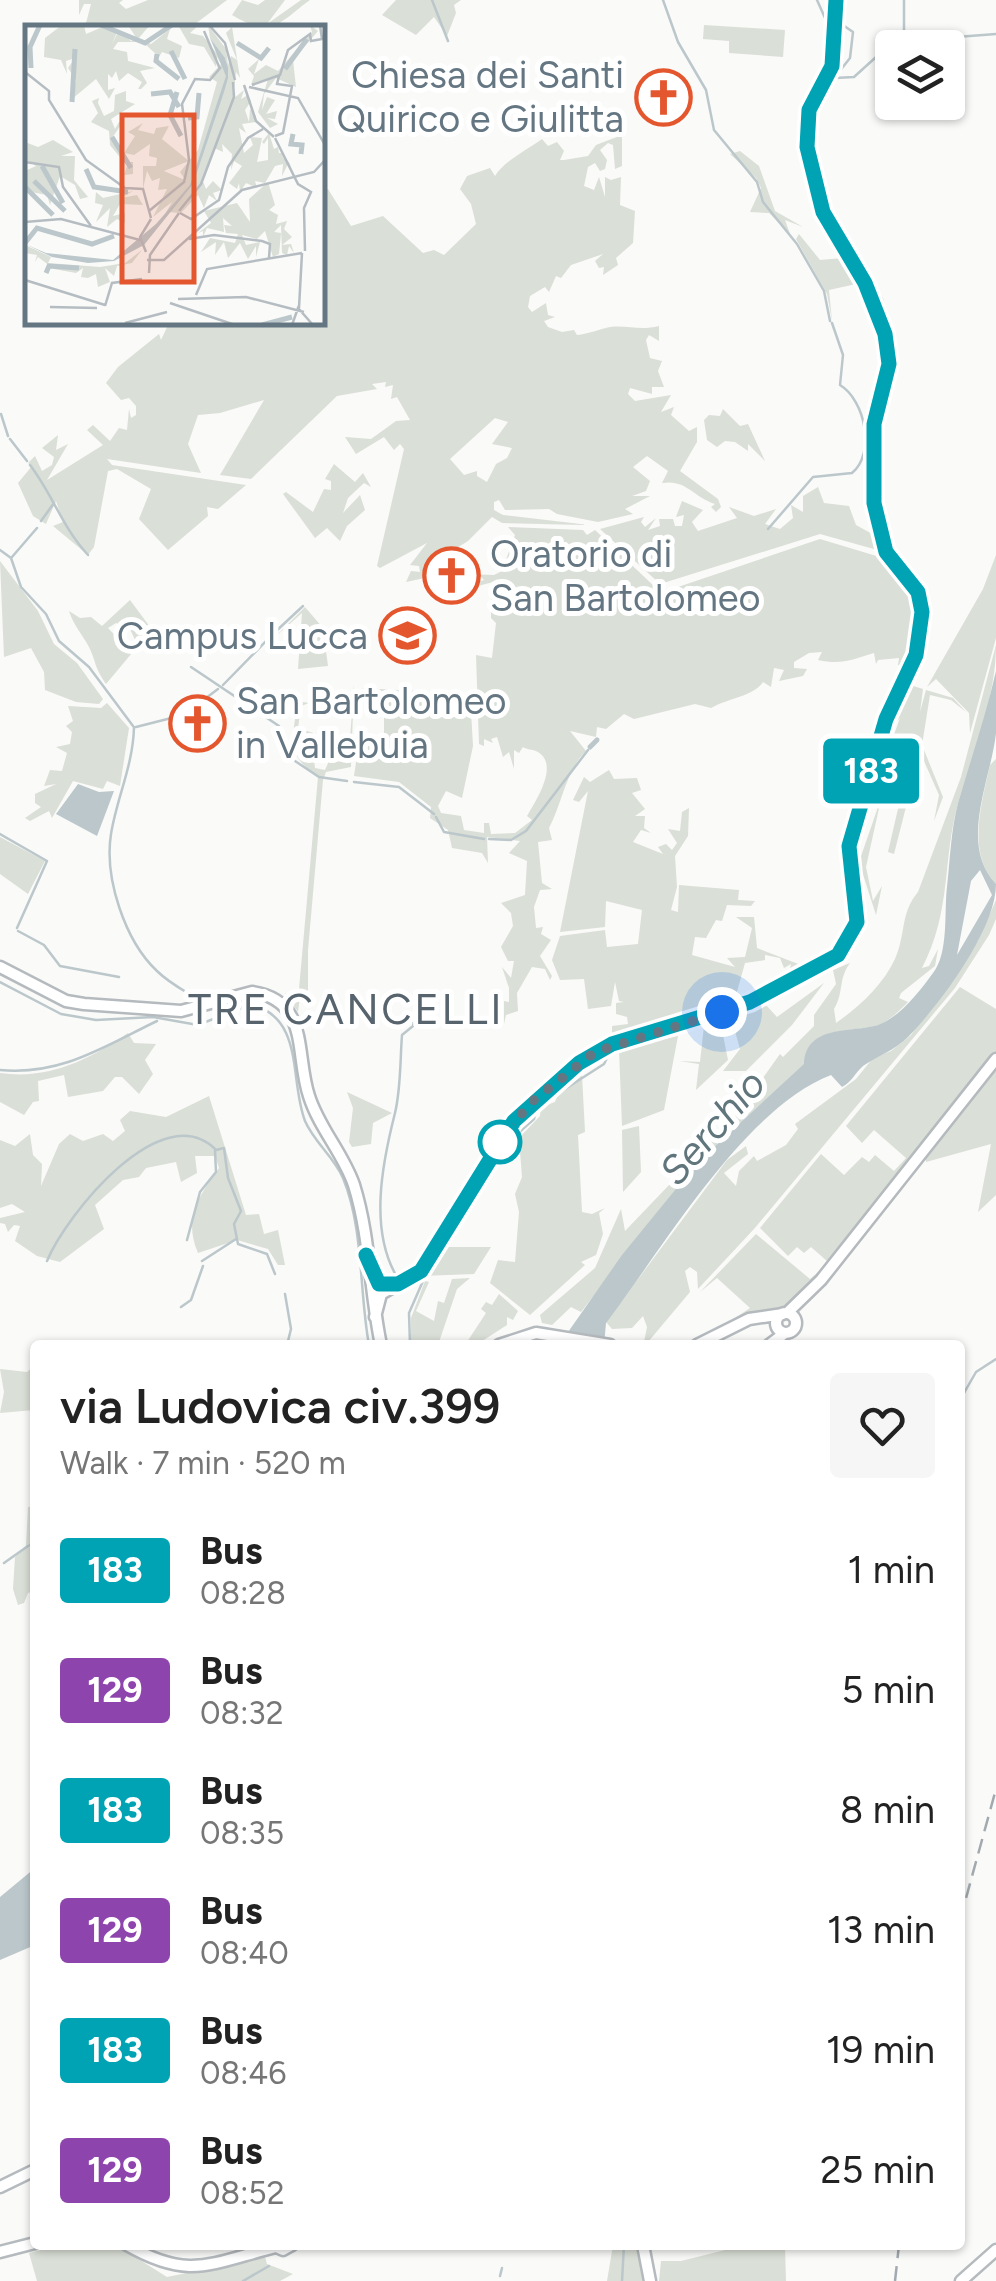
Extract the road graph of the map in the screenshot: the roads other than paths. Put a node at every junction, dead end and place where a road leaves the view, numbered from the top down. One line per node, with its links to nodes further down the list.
1 (836, 0): 5 (main road)
2 (0, 967): 4 (main road)
3 (996, 1059): 7 (main road)
4 (366, 1255): 5 (main road); 6 (main road)
5 (390, 1286): 6 (main road); 8 (main road)
6 (370, 1291): 8 (main road)
7 (788, 1316): 9 (main road); 10 (main road); 10 (main road)
8 (375, 1317): 11 (main road)
9 (754, 1317): 10 (main road); 14 (main road)
10 (780, 1329): 15 (main road)
11 (380, 1340)
12 (509, 1340): 13 (main road)
13 (581, 1340)
14 (707, 1340)
15 (772, 1340)
16 (30, 2172): 17 (main road)
17 (0, 2187)
18 (30, 2244): 23 (main road)
19 (134, 2250): 20 (main road)
20 (258, 2250)
21 (643, 2250): 24 (main road)
22 (996, 2250): 25 (main road)
23 (0, 2252)
24 (650, 2281)
25 (962, 2281)

